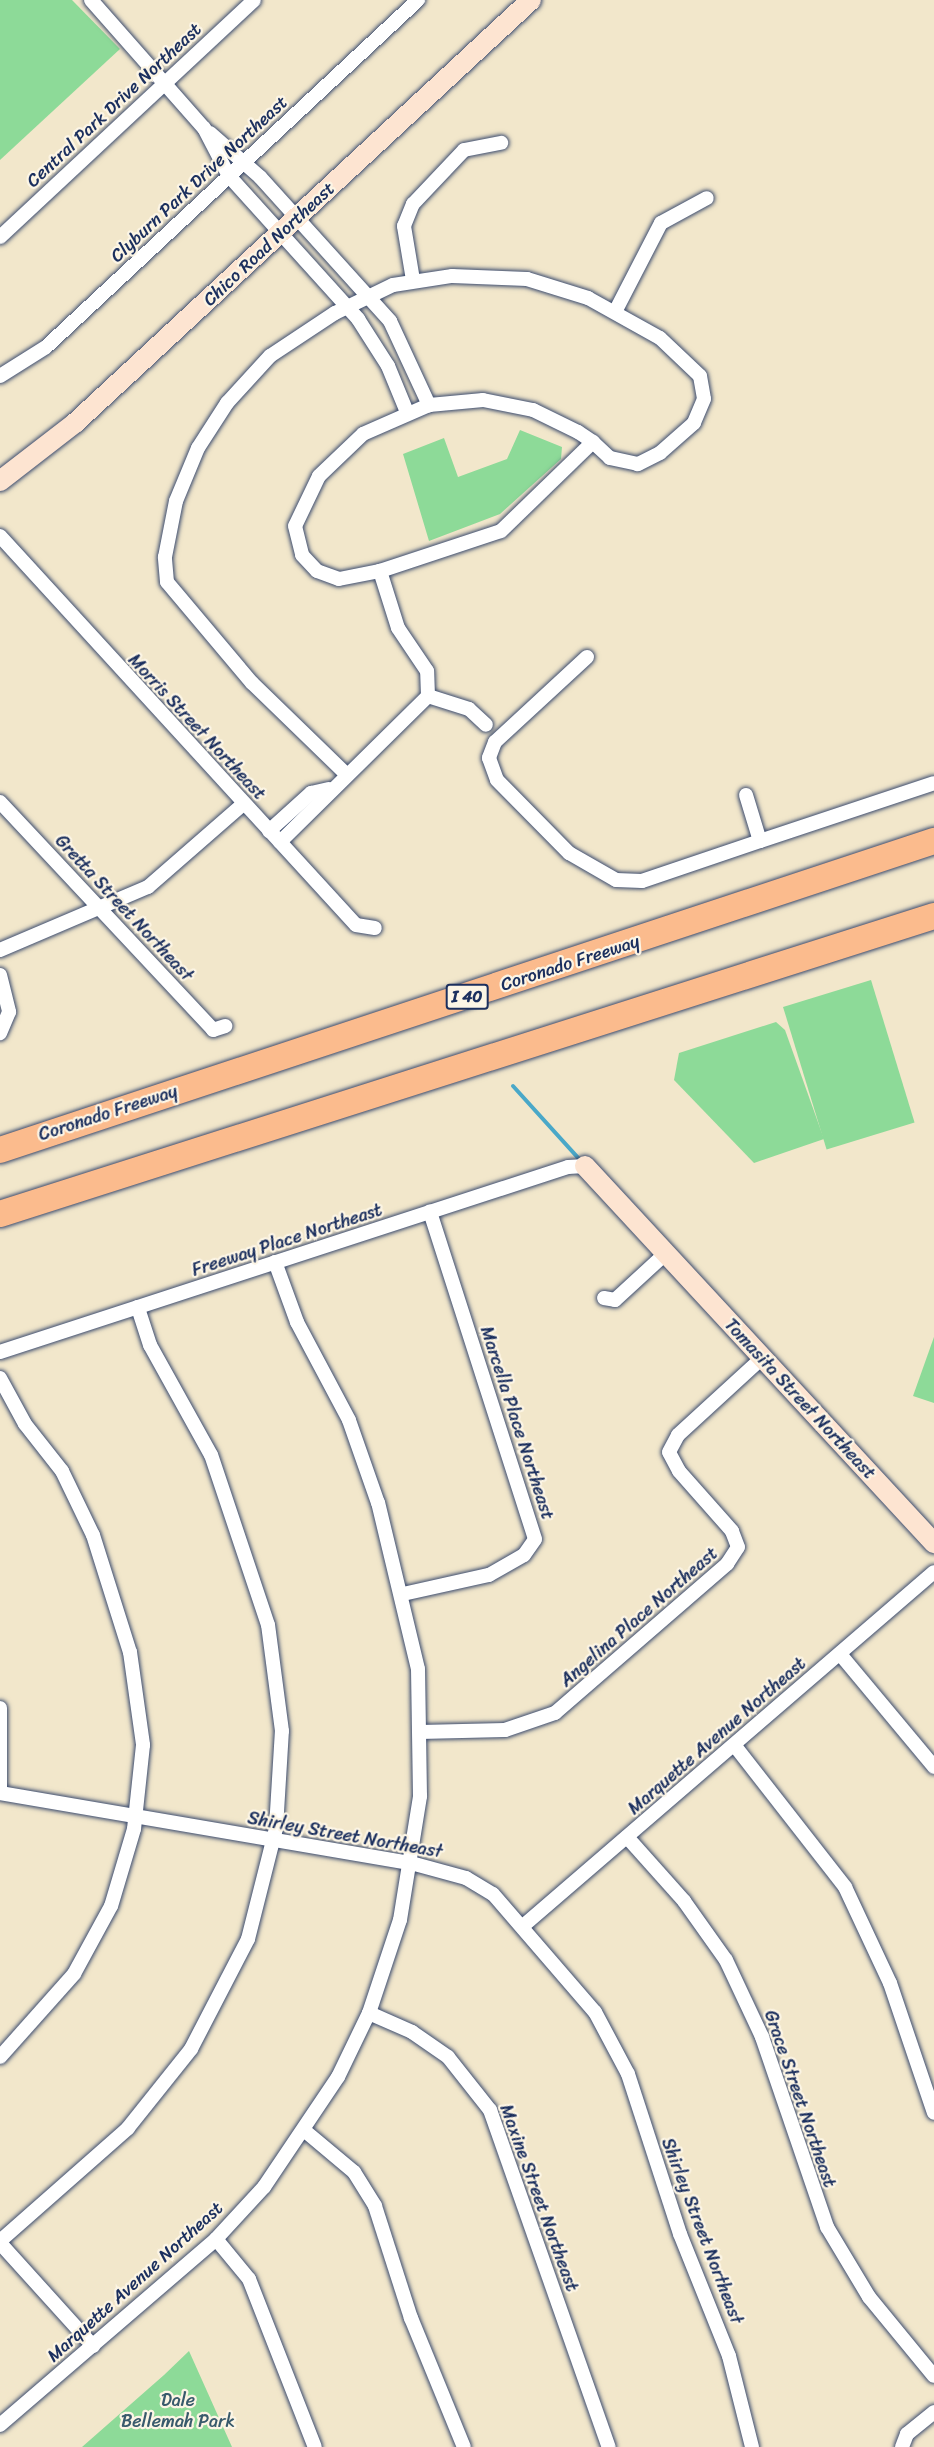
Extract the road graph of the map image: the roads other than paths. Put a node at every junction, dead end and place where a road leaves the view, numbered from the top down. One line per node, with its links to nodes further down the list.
1 (91, 0): 5 (street)
2 (254, 0): 5 (street, Central Park Drive Northeast)
3 (418, 0): 8 (street, Clyburn Park Drive Northeast)
4 (531, 0): 11 (street, Chico Road Northeast)
5 (166, 81): 6 (street); 13 (street, Central Park Drive Northeast)
6 (204, 128): 8 (street); 9 (street)
7 (501, 143): 14 (street)
8 (245, 161): 9 (street, Clyburn Park Drive Northeast); 11 (street)
9 (229, 176): 12 (street); 18 (street, Clyburn Park Drive Northeast)
10 (707, 198): 17 (street)
11 (298, 217): 12 (street, Chico Road Northeast); 15 (street)
12 (281, 233): 16 (street); 22 (street, Chico Road Northeast)
13 (0, 237)
14 (413, 280): 15 (street); 17 (street)
15 (369, 296): 16 (street); 19 (street)
16 (348, 307): 20 (street); 28 (street)
17 (616, 310): 21 (street)
18 (0, 376)
19 (429, 405): 20 (street); 21 (street)
20 (407, 412): 24 (street)
21 (593, 442): 24 (street)
22 (0, 481)
23 (0, 536): 33 (street, Morris Street Northeast)
24 (380, 571): 26 (street)
25 (587, 657): 35 (street)
26 (428, 696): 27 (street); 28 (street)
27 (486, 725)
28 (346, 774): 30 (street)
29 (934, 783): 35 (street)
30 (329, 789): 34 (street); 37 (street)
31 (746, 795): 35 (street)
32 (0, 802): 38 (street, Gretta Street Northeast)
33 (243, 804): 34 (street, Morris Street Northeast); 38 (street)
34 (269, 831): 37 (street, Morris Street Northeast)
35 (760, 841)
36 (934, 841): 45 (highway, Coronado Freeway / I 40)
37 (280, 842): 40 (street, Morris Street Northeast)
38 (102, 910): 41 (street); 43 (street, Gretta Street Northeast)
39 (934, 916): 48 (highway)
40 (375, 928)
41 (0, 950)
42 (0, 975): 44 (street)
43 (225, 1026)
44 (0, 1033)
45 (0, 1150)
46 (585, 1166): 47 (street, Freeway Place Northeast); 49 (street, Tomasita Street Northeast)
47 (430, 1211): 50 (street, Freeway Place Northeast); 58 (street, Marcella Place Northeast)
48 (0, 1214)
49 (665, 1254): 51 (street); 54 (street, Tomasita Street Northeast)
50 (275, 1262): 52 (street, Freeway Place Northeast); 58 (street, Marquette Avenue Northeast)
51 (604, 1298)
52 (138, 1307): 53 (street, Freeway Place Northeast); 67 (street)
53 (0, 1352)
54 (761, 1359): 56 (street, Tomasita Street Northeast); 61 (street, Angelina Place Northeast)
55 (0, 1378): 65 (street)
56 (934, 1543)
57 (934, 1572): 59 (street, Marquette Avenue Northeast)
58 (404, 1594): 61 (street, Marquette Avenue Northeast)
59 (840, 1654): 62 (street, Marquette Avenue Northeast); 63 (street)
60 (0, 1708): 64 (street)
61 (420, 1731): 68 (street, Marquette Avenue Northeast)
62 (735, 1746): 66 (street, Marquette Avenue Northeast); 72 (street)
63 (934, 1767)
64 (0, 1792): 65 (street, Shirley Street Northeast)
65 (136, 1817): 67 (street, Shirley Street Northeast); 71 (street)
66 (627, 1837): 69 (street, Marquette Avenue Northeast); 77 (street, Grace Street Northeast)
67 (274, 1841): 68 (street, Shirley Street Northeast); 75 (street)
68 (411, 1863): 69 (street, Shirley Street Northeast); 70 (street, Marquette Avenue Northeast)
69 (524, 1926): 83 (street, Shirley Street Northeast)
70 (369, 2013): 73 (street, Marquette Avenue Northeast); 82 (street, Maxine Street Northeast)
71 (0, 2057)
72 (934, 2114)
73 (305, 2132): 74 (street, Marquette Avenue Northeast); 81 (street)
74 (216, 2239): 76 (street, Marquette Avenue Northeast); 80 (street)
75 (0, 2242): 76 (street)
76 (93, 2346): 79 (street, Marquette Avenue Northeast)
77 (934, 2376)
78 (934, 2412): 84 (street)
79 (0, 2425)
80 (315, 2447)
81 (464, 2447)
82 (609, 2447)
83 (752, 2447)
84 (902, 2447)

